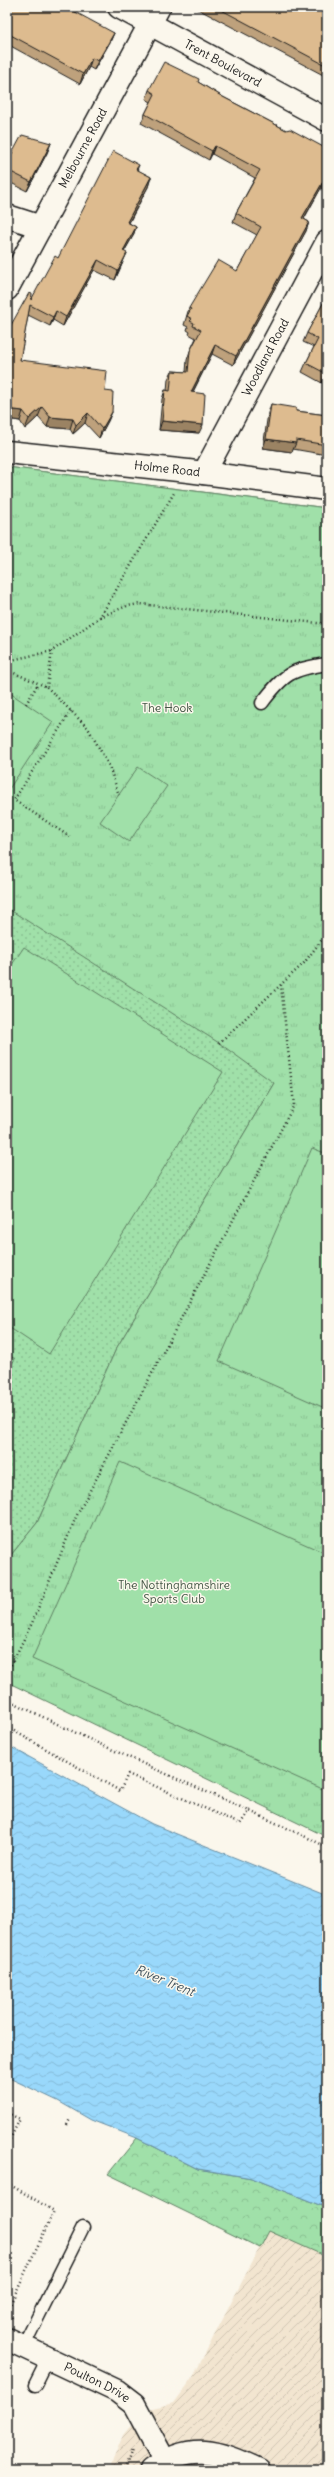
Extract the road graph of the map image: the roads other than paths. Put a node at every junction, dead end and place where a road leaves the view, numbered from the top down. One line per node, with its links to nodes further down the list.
1 (119, 7): 2 (street, Trent Boulevard)
2 (154, 15): 3 (street, Trent Boulevard); 5 (street, Melbourne Road)
3 (327, 120)
4 (7, 216): 5 (street)
5 (40, 227): 7 (street, Melbourne Road)
6 (327, 242): 9 (street, Woodland Road)
7 (7, 289)
8 (7, 452): 9 (street, Holme Road)
9 (196, 472): 10 (street, Holme Road)
10 (327, 489)
11 (327, 664): 12 (lane)
12 (262, 703)
13 (83, 2227): 14 (lane)
14 (15, 2343): 15 (street, Poulton Drive)
15 (48, 2359): 16 (lane); 17 (street, Poulton Drive)
16 (35, 2385)
17 (158, 2465): 18 (street)
18 (259, 2470)

